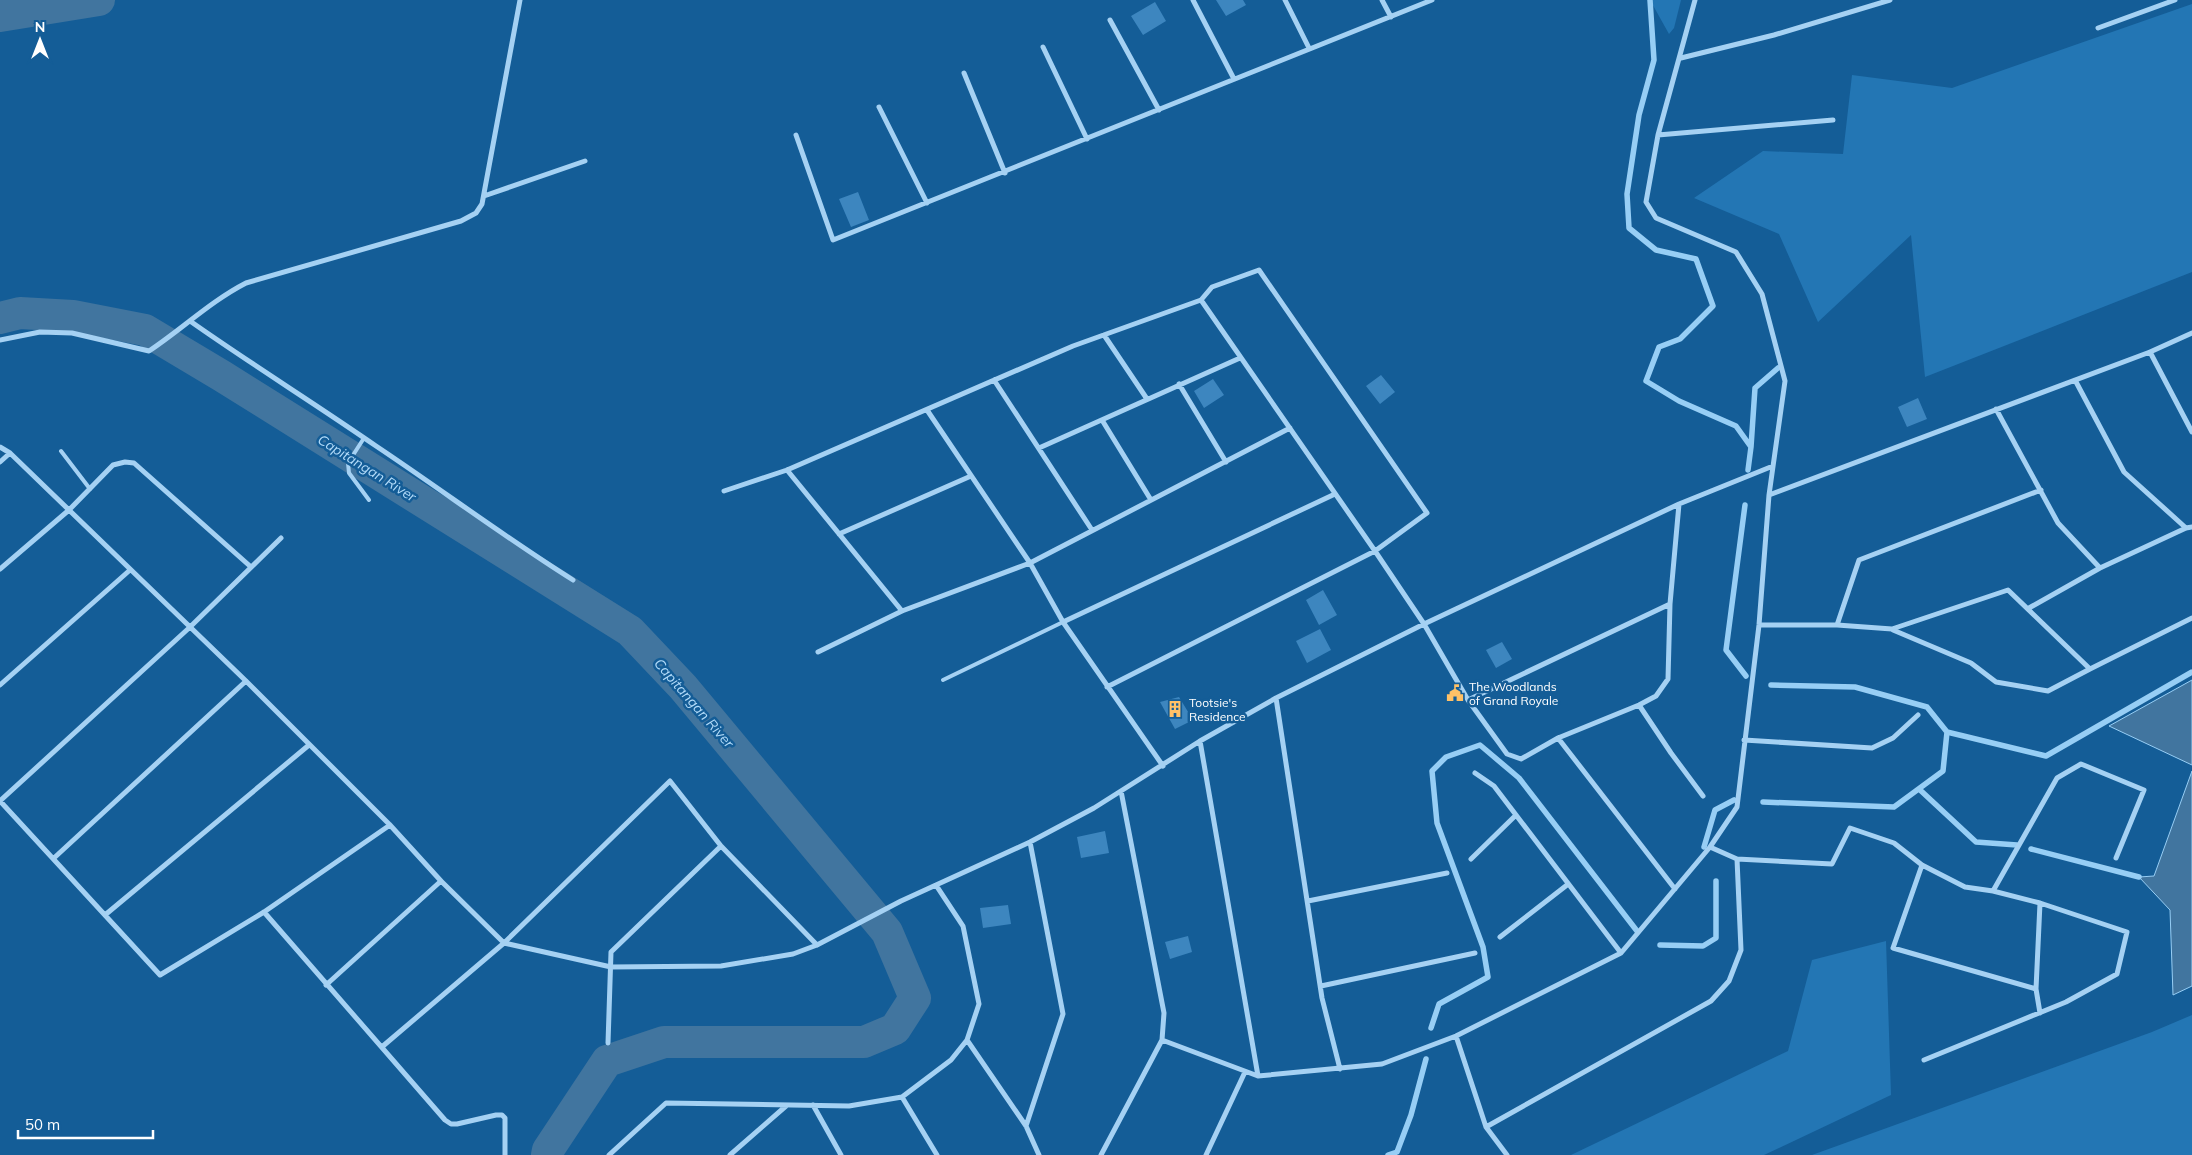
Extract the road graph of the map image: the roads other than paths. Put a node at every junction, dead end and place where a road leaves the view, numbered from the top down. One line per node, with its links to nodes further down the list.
1 (520, 0): 25 (street)
2 (1194, 0): 16 (street)
3 (1285, 0): 13 (street)
4 (1382, 0): 9 (street)
5 (1432, 0): 9 (street)
6 (1695, 0): 14 (street)
7 (1889, 0): 14 (street)
8 (2175, 0): 11 (street)
9 (1392, 17): 13 (street)
10 (1110, 20): 18 (street)
11 (2098, 28)
12 (1043, 47): 22 (street)
13 (1309, 48): 16 (street)
14 (1681, 58): 21 (street)
15 (964, 73): 24 (street)
16 (1234, 79): 18 (street)
17 (879, 107): 26 (street)
18 (1159, 110): 22 (street)
19 (1833, 120): 21 (street)
20 (796, 135): 26 (street)
21 (1658, 135): 50 (street)
22 (1087, 139): 24 (street)
23 (585, 161): 25 (street)
24 (1004, 173): 26 (street)
25 (484, 196): 28 (street)
26 (927, 203)
27 (1201, 300): 30 (street); 33 (street); 67 (street)
28 (190, 321): 31 (street); 43 (street)
29 (2192, 334): 32 (street)
30 (1104, 335): 34 (street); 37 (street)
31 (0, 340)
32 (2150, 352): 35 (street); 42 (street)
33 (1240, 358): 36 (street); 41 (street)
34 (994, 380): 39 (street); 45 (street)
35 (2075, 380): 38 (street); 63 (street)
36 (1179, 384): 37 (street); 49 (street)
37 (1147, 399): 40 (street)
38 (1996, 409): 54 (street); 57 (street)
39 (926, 410): 51 (street); 52 (street)
40 (1102, 420): 45 (street); 59 (street)
41 (1290, 428): 49 (street); 56 (street)
42 (2192, 432)
43 (364, 438): 58 (lane); 73 (street)
44 (0, 447): 47 (street)
45 (1039, 448): 64 (street)
46 (61, 451): 53 (lane)
47 (10, 453): 48 (street); 61 (street)
48 (0, 462)
49 (1226, 462): 59 (street)
50 (1773, 466): 57 (street); 60 (street)
51 (787, 470): 55 (street); 65 (street)
52 (971, 476): 65 (street); 68 (street)
53 (90, 489): 61 (street); 69 (street)
54 (2040, 490): 70 (street); 81 (street)
55 (724, 491)
56 (1336, 494): 67 (street); 78 (street)
57 (1769, 495): 80 (street)
58 (369, 500)
59 (1151, 500): 64 (street)
60 (1679, 504): 74 (street); 79 (street)
61 (69, 510): 71 (street); 72 (street)
62 (2192, 527): 63 (street)
63 (2186, 528): 70 (street)
64 (1092, 530): 68 (street)
65 (839, 534): 76 (street)
66 (281, 538): 69 (street)
67 (1375, 551): 79 (street); 89 (street)
68 (1030, 563): 76 (street); 78 (street)
69 (251, 568): 82 (street)
70 (2100, 568): 75 (street)
71 (0, 569)
72 (130, 570): 82 (street); 88 (street)
73 (573, 580)
74 (1670, 604): 91 (street); 92 (street)
75 (2029, 608): 83 (street); 85 (street)
76 (902, 611): 84 (street)
77 (2192, 618): 85 (street)
78 (1063, 622): 86 (lane); 89 (street)
79 (1424, 624): 90 (street); 91 (street)
80 (1759, 625): 81 (street); 95 (street)
81 (1837, 625): 83 (street)
82 (189, 628): 87 (street); 102 (street)
83 (1892, 630): 85 (street)
84 (818, 652)
85 (2090, 668)
86 (943, 680)
87 (246, 681): 97 (street); 108 (street)
88 (0, 685)
89 (1107, 687): 98 (street)
90 (1276, 698): 96 (street); 119 (street)
91 (1468, 700): 94 (street)
92 (1639, 705): 94 (street); 101 (street)
93 (1918, 715): 95 (street)
94 (1558, 738): 117 (street)
95 (1744, 740): 107 (street)
96 (1200, 741): 98 (street); 141 (street)
97 (309, 744): 104 (street); 122 (street)
98 (1163, 766): 100 (street)
99 (1475, 773): 103 (street)
100 (1121, 791): 105 (street); 135 (street)
101 (1703, 796)
102 (0, 801): 108 (street)
103 (1515, 816): 110 (street); 116 (street)
104 (390, 825): 114 (street); 121 (street)
105 (1030, 842): 115 (street); 145 (street)
106 (721, 846): 124 (street); 125 (street); 128 (street)
107 (1710, 847): 111 (street); 117 (street)
108 (54, 858): 122 (street)
109 (2116, 858): 118 (street)
110 (1471, 859)
111 (1737, 859): 112 (street); 146 (street)
112 (1922, 865): 118 (street); 131 (street)
113 (1446, 873): 119 (street)
114 (441, 881): 124 (street); 129 (street)
115 (936, 885): 125 (street); 134 (street)
116 (1568, 885): 123 (street); 127 (street)
117 (1674, 889): 127 (street)
118 (1993, 891): 120 (street)
119 (1308, 901): 130 (street)
120 (2040, 903): 131 (street); 132 (street)
121 (264, 912): 122 (street); 129 (street)
122 (105, 914)
123 (1500, 938)
124 (504, 942): 128 (street); 137 (street)
125 (817, 945): 128 (street)
126 (1475, 953): 130 (street)
127 (1621, 953): 133 (street)
128 (611, 967): 136 (street)
129 (326, 985): 137 (street)
130 (1321, 986): 139 (street)
131 (2036, 989): 132 (street)
132 (2040, 1013): 138 (street)
133 (1456, 1036): 139 (street); 146 (street)
134 (967, 1040): 142 (street); 145 (street)
135 (1162, 1040): 140 (street); 153 (street)
136 (608, 1043)
137 (383, 1046): 147 (street)
138 (1924, 1060)
139 (1340, 1069): 141 (street)
140 (1245, 1072): 141 (street); 154 (street)
141 (1258, 1076)
142 (902, 1097): 143 (street); 151 (street)
143 (813, 1105): 144 (street); 150 (street)
144 (786, 1106): 148 (street); 149 (street)
145 (1026, 1126): 152 (street)
146 (1486, 1126): 155 (street)
147 (505, 1155)
148 (609, 1155)
149 (730, 1155)
150 (841, 1155)
151 (937, 1155)
152 (1039, 1155)
153 (1102, 1155)
154 (1206, 1155)
155 (1507, 1155)

